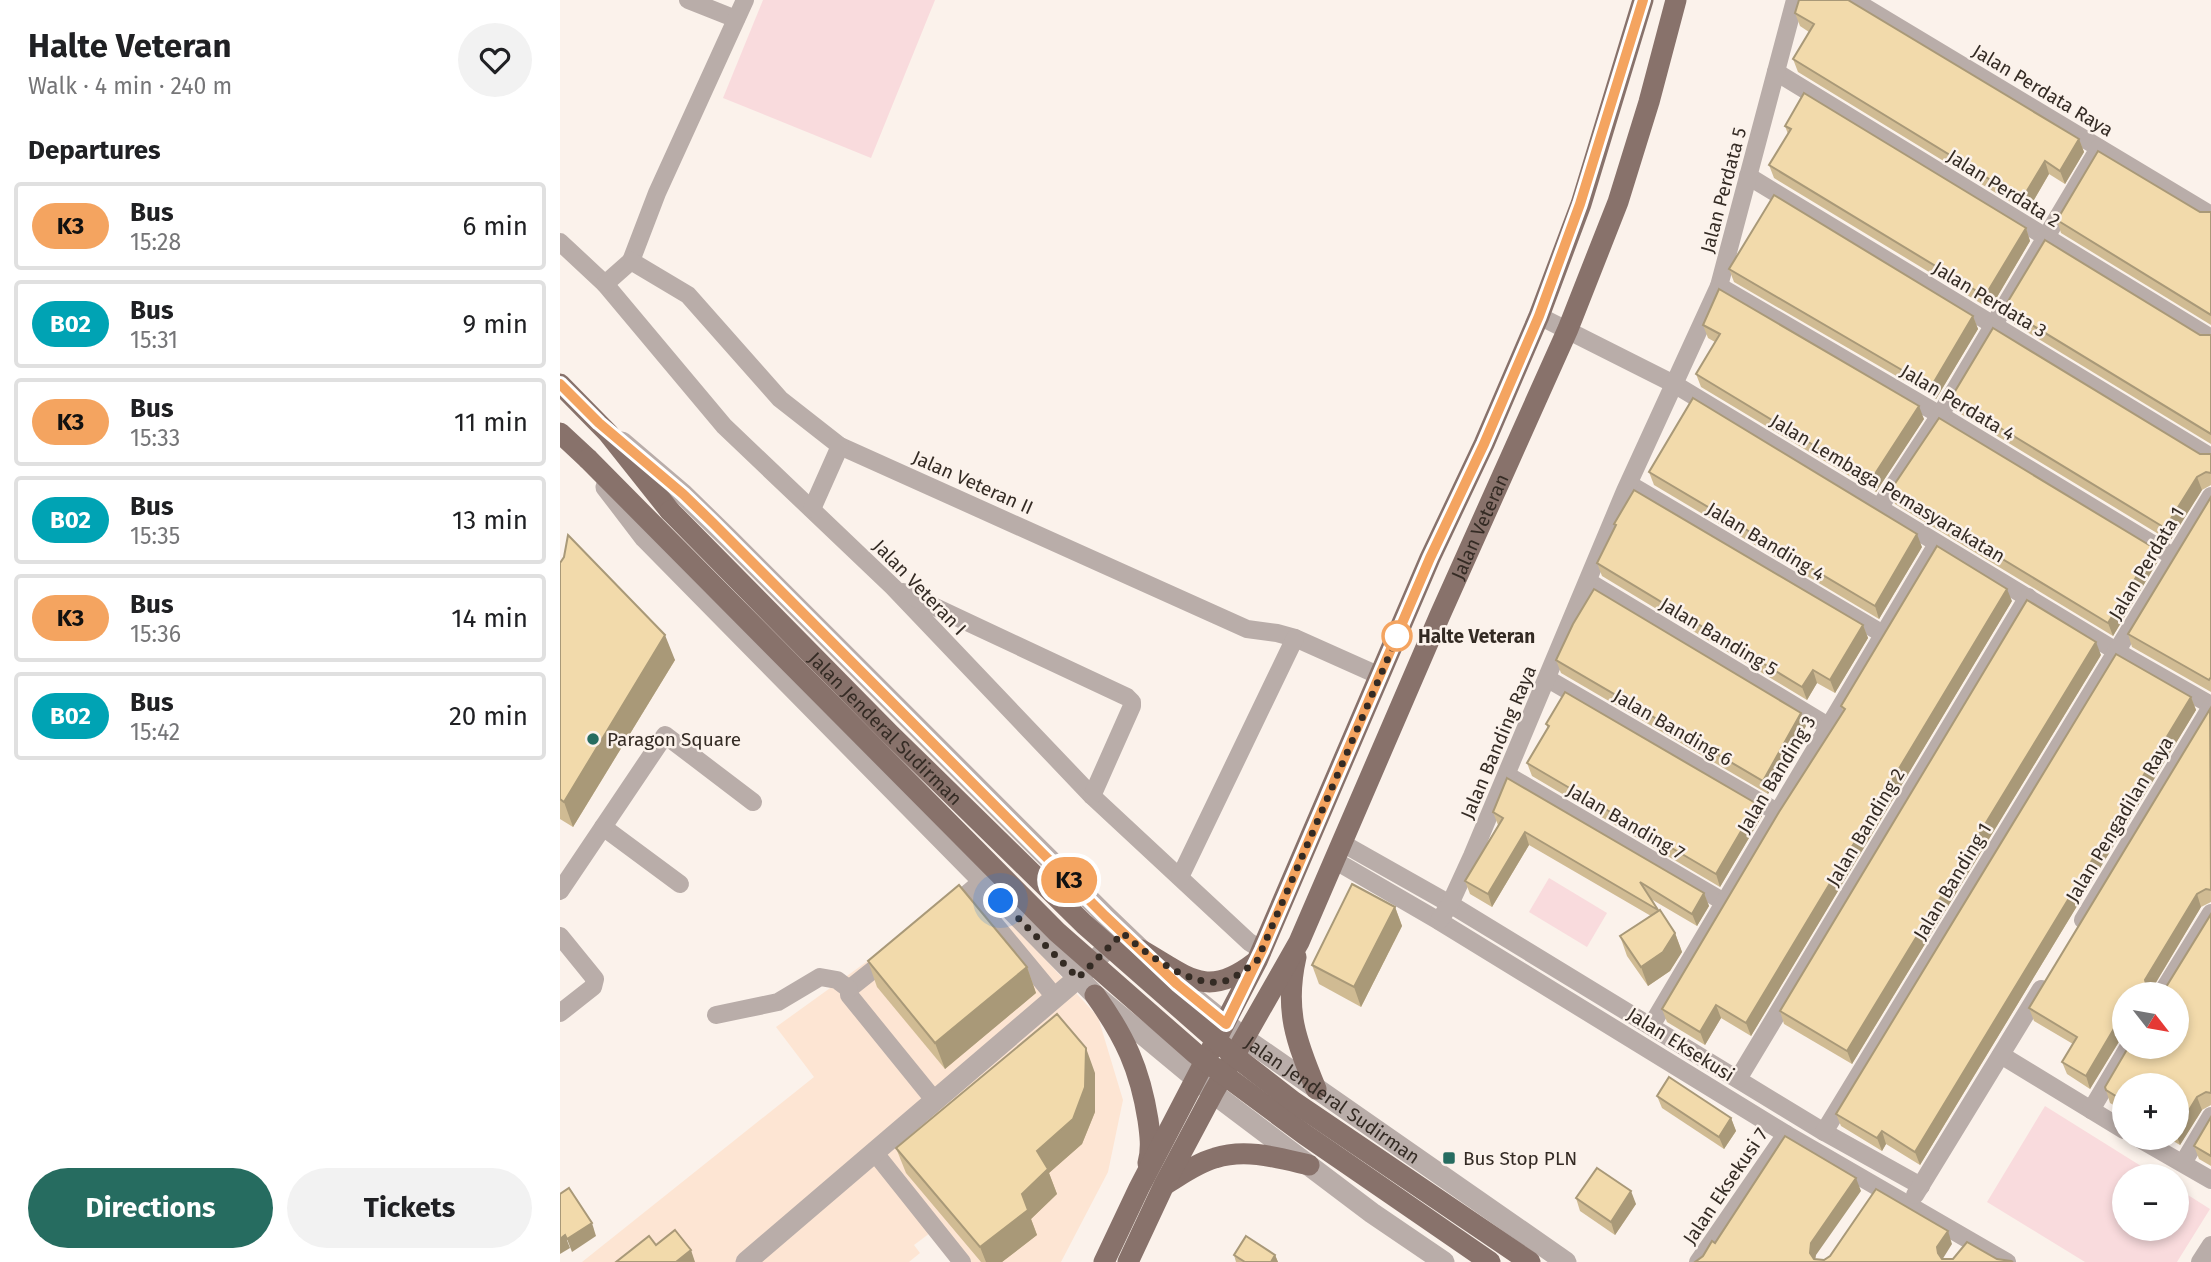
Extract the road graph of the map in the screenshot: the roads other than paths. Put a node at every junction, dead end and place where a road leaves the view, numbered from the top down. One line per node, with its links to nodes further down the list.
1 (688, 0): 7 (street)
2 (745, 0): 7 (street)
3 (1643, 0): 17 (main road, Jalan Veteran)
4 (1676, 0): 19 (main road, Jalan Veteran)
5 (1795, 0): 8 (street, Jalan Perdata 5)
6 (1853, 0): 9 (street, Jalan Perdata Raya)
7 (736, 19): 14 (street)
8 (1776, 72): 10 (street, Jalan Perdata 5); 12 (street, Jalan Perdata 2)
9 (2099, 148): 11 (street, Jalan Perdata Raya); 12 (street)
10 (1748, 176): 16 (street, Jalan Perdata 5); 18 (street, Jalan Perdata 3)
11 (2211, 215)
12 (2045, 238): 18 (street); 20 (street, Jalan Perdata 2)
13 (560, 242): 15 (street, Jalan Veteran I)
14 (631, 261): 15 (street); 26 (street, Jalan Veteran II)
15 (605, 284): 32 (street, Jalan Veteran I)
16 (1719, 286): 22 (street, Jalan Perdata 5); 23 (street, Jalan Perdata 4)
17 (1539, 316): 19 (street, Jalan Lembaga Pemasyarakatan); 38 (main road, Jalan Veteran)
18 (1993, 326): 23 (street); 28 (street, Jalan Perdata 3)
19 (1568, 329): 22 (street, Jalan Lembaga Pemasyarakatan); 39 (main road, Jalan Veteran)
20 (2211, 338)
21 (560, 384): 24 (main road, Jalan Jenderal Sudirman)
22 (1674, 384): 29 (street, Jalan Banding Raya); 31 (street, Jalan Lembaga Pemasyarakatan)
23 (1940, 415): 31 (street); 34 (street, Jalan Perdata 4)
24 (603, 428): 63 (street, Jalan Jenderal Sudirman); 110 (main road, Jalan Jenderal Sudirman, bridge)
25 (560, 433): 27 (main road, Jalan Jenderal Sudirman)
26 (840, 446): 32 (street); 41 (street, Jalan Veteran II)
27 (582, 453): 55 (street, Jalan Jenderal Sudirman); 109 (main road, Jalan Jenderal Sudirman, bridge)
28 (2211, 457)
29 (1629, 484): 35 (street, Jalan Banding Raya); 40 (street, Jalan Banding 4)
30 (2211, 496): 34 (street, Jalan Perdata 1)
31 (1880, 508): 33 (street, Jalan Lembaga Pemasyarakatan)
32 (813, 509): 36 (street, Jalan Veteran I)
33 (1937, 544): 37 (street, Jalan Lembaga Pemasyarakatan); 40 (street, Jalan Banding 3)
34 (2174, 557): 42 (street, Jalan Perdata 1)
35 (1589, 582): 44 (street, Jalan Banding Raya); 46 (street, Jalan Banding 5)
36 (893, 587): 48 (street, Jalan Veteran I); 48 (street)
37 (2028, 597): 42 (street, Jalan Lembaga Pemasyarakatan); 82 (street, Jalan Banding 2)
38 (1411, 604): 39 (main road); 43 (main road, Jalan Veteran)
39 (1440, 615): 52 (main road, Jalan Veteran)
40 (1883, 634): 46 (street, Jalan Banding 3)
41 (1295, 638): 43 (street, Jalan Veteran II); 53 (street)
42 (2116, 651): 45 (street, Jalan Lembaga Pemasyarakatan); 90 (street, Jalan Banding 1)
43 (1380, 676): 68 (main road, Jalan Veteran)
44 (1548, 679): 47 (street, Jalan Banding Raya); 50 (street, Jalan Banding 6)
45 (2211, 706): 62 (street, Jalan Pengadilan Raya)
46 (1828, 726): 50 (street, Jalan Banding 3)
47 (1507, 775): 57 (street, Jalan Banding 7); 58 (street, Jalan Banding Raya)
48 (1092, 796): 53 (street, Jalan Veteran I)
49 (753, 802): 51 (street)
50 (1777, 812): 57 (street, Jalan Banding 3)
51 (603, 827): 54 (street); 56 (street)
52 (1338, 852): 58 (street, Jalan Eksekusi); 61 (street, Jalan Eksekusi); 65 (main road, Jalan Veteran)
53 (1180, 877): 68 (street, Jalan Veteran I)
54 (680, 884)
55 (976, 887): 60 (street); 70 (street, Jalan Jenderal Sudirman); 74 (street)
56 (560, 891)
57 (1724, 902): 78 (street, Jalan Banding 3)
58 (1450, 904): 61 (street, Jalan Banding Raya); 78 (street, Jalan Eksekusi)
59 (2211, 913): 71 (street)
60 (937, 919)
61 (1439, 921): 91 (street, Jalan Eksekusi)
62 (2076, 932)
63 (1123, 933): 67 (street, Jalan Jenderal Sudirman); 70 (street)
64 (560, 936): 75 (street)
65 (1299, 942): 79 (main road, Jalan Veteran); 84 (main road)
66 (904, 945): 72 (street)
67 (1141, 950): 68 (main road); 77 (street, Jalan Jenderal Sudirman)
68 (1260, 955): 77 (main road, Jalan Veteran)
69 (2048, 977): 80 (street)
70 (1078, 978): 73 (street, Jalan Jenderal Sudirman); 74 (street)
71 (2168, 982)
72 (849, 989): 76 (street); 86 (street)
73 (1095, 995): 83 (street, Jalan Jenderal Sudirman); 100 (main road)
74 (1055, 997): 86 (street)
75 (560, 1013)
76 (716, 1015)
77 (1226, 1024): 79 (street, Jalan Jenderal Sudirman); 83 (main road, Jalan Veteran)
78 (1651, 1026): 82 (street, Jalan Eksekusi)
79 (1244, 1038): 84 (street, Jalan Jenderal Sudirman); 85 (main road, Jalan Veteran)
80 (2001, 1055): 87 (street); 99 (street)
81 (2121, 1059): 87 (street)
82 (1738, 1079): 90 (street, Jalan Eksekusi)
83 (1195, 1080): 85 (street, Jalan Jenderal Sudirman); 100 (main road, Jalan Veteran)
84 (1316, 1089): 94 (street, Jalan Jenderal Sudirman)
85 (1213, 1093): 96 (street, Jalan Jenderal Sudirman); 98 (main road, Jalan Veteran)
86 (935, 1101): 93 (street)
87 (2091, 1110): 89 (street)
88 (2211, 1116): 95 (street)
89 (2112, 1122)
90 (1824, 1132): 99 (street, Jalan Eksekusi)
91 (1786, 1133): 101 (street, Jalan Eksekusi); 112 (street, Jalan Eksekusi 7)
92 (2160, 1150): 95 (street)
93 (875, 1153): 104 (street); 105 (street)
94 (1411, 1154): 102 (street); 111 (street, Jalan Jenderal Sudirman)
95 (2183, 1163): 97 (street)
96 (1309, 1165): 98 (main road); 102 (street, Jalan Jenderal Sudirman)
97 (2211, 1180)
98 (1164, 1185): 107 (main road, Jalan Veteran)
99 (1921, 1186): 101 (street)
100 (1139, 1188): 106 (main road)
101 (1909, 1204): 113 (street, Jalan Eksekusi)
102 (1372, 1213): 108 (street, Jalan Jenderal Sudirman)
103 (2211, 1245): 114 (street)
104 (746, 1262)
105 (962, 1262)
106 (1104, 1262)
107 (1128, 1262)
108 (1444, 1262)
109 (1489, 1262)
110 (1530, 1262)
111 (1566, 1262)
112 (1698, 1262)
113 (2007, 1262)
114 (2200, 1262)

